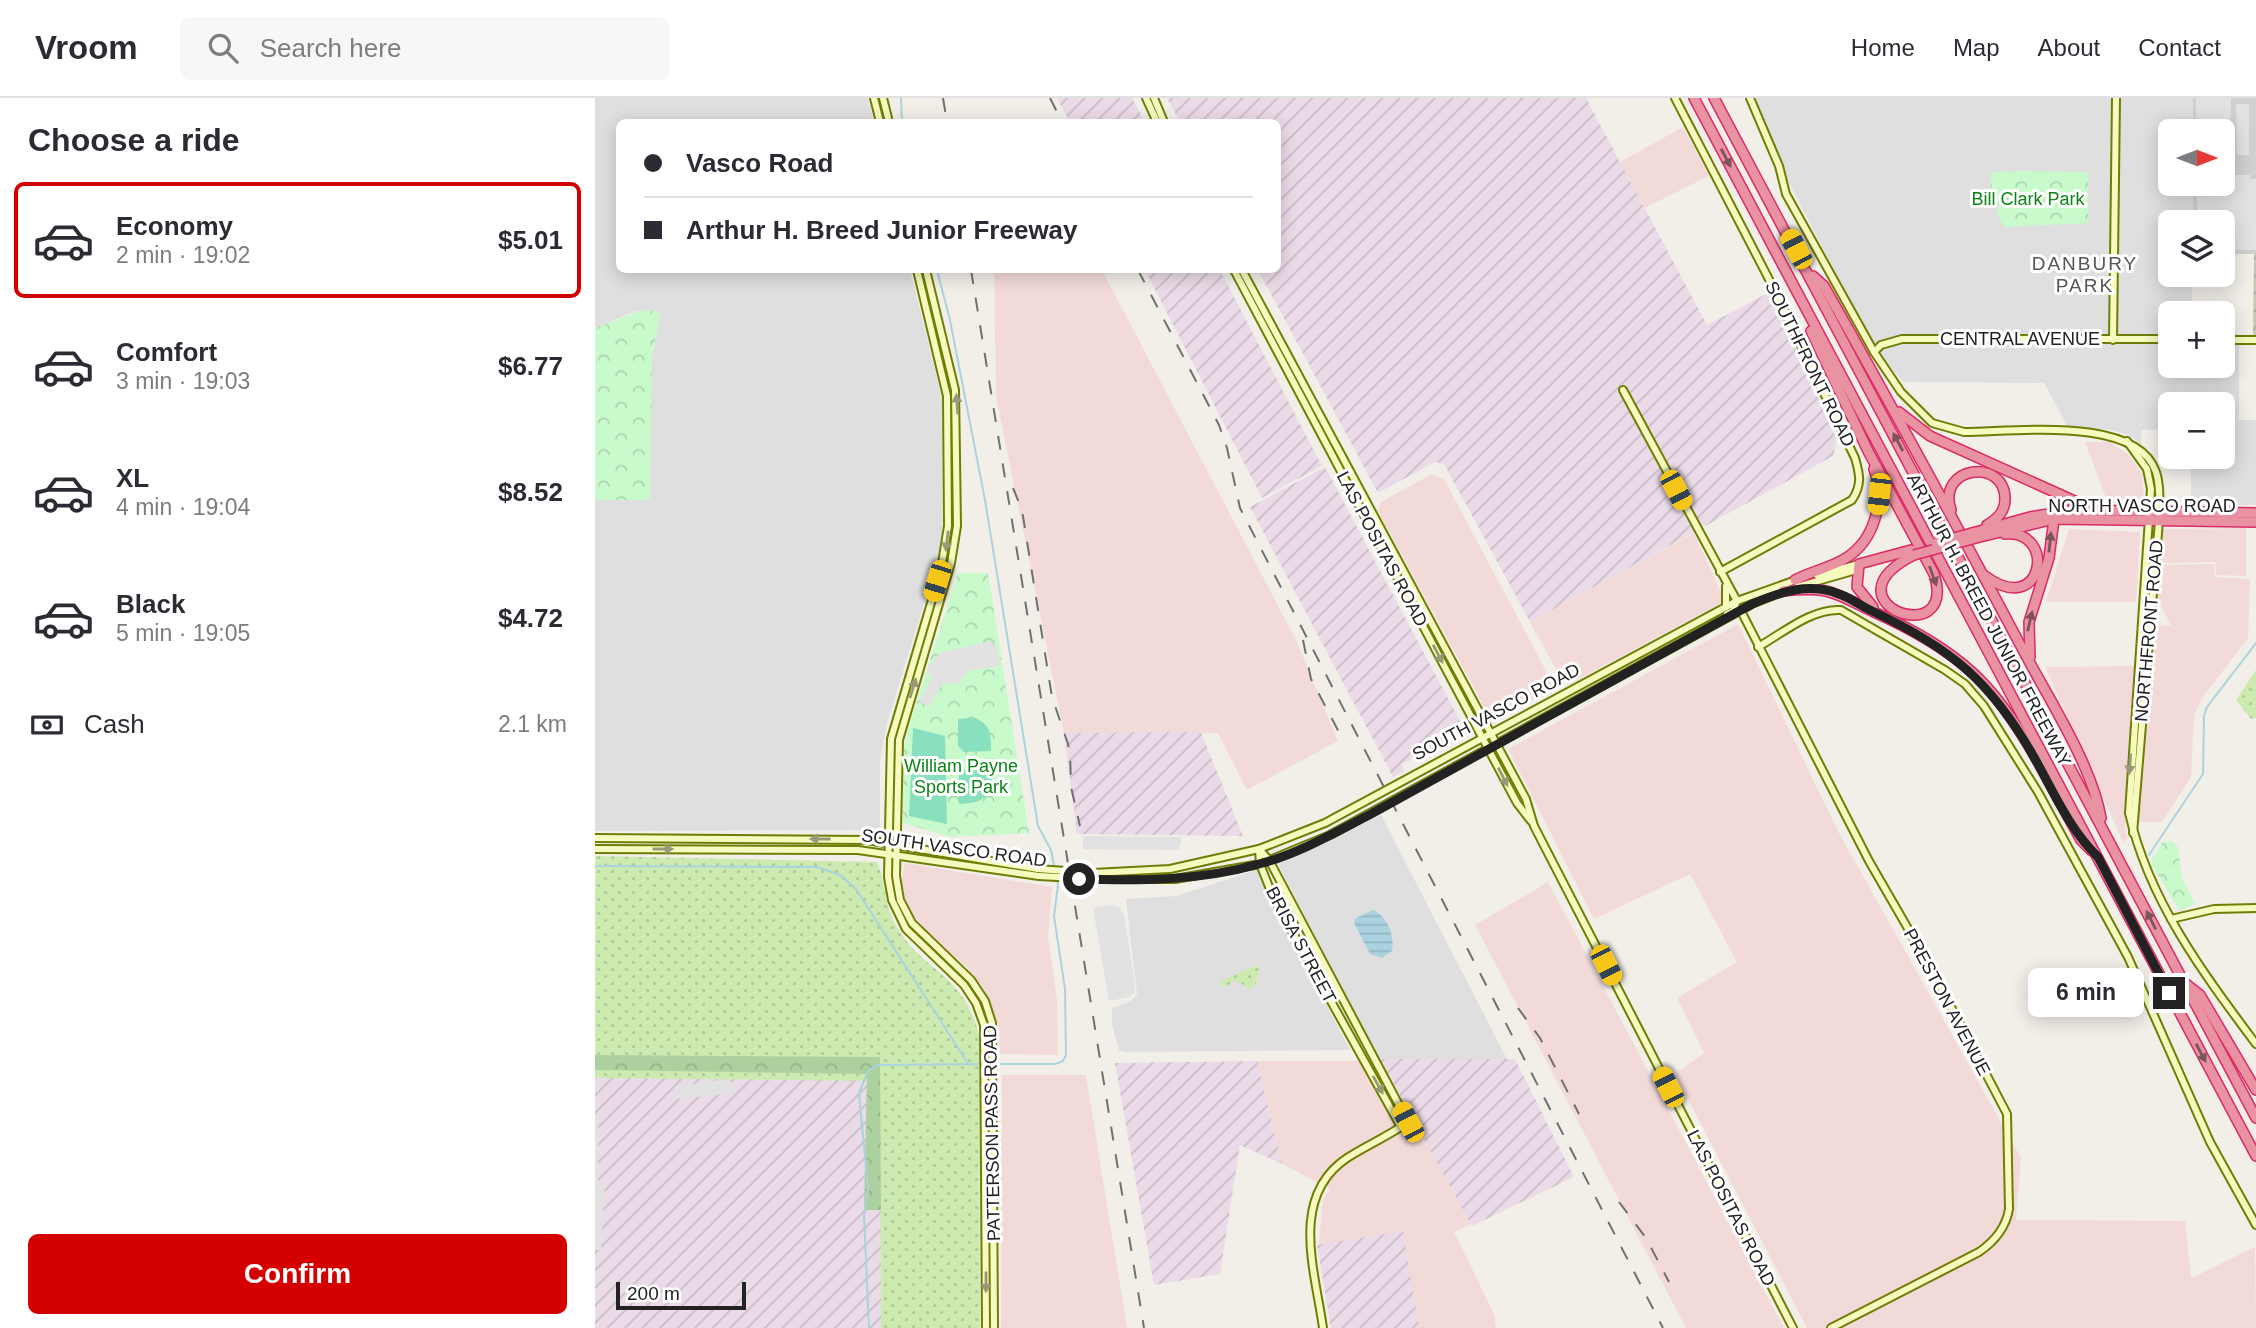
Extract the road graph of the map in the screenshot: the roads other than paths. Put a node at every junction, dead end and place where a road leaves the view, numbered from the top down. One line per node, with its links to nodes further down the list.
1 (874, 98): 10 (main road)
2 (883, 98): 11 (main road)
3 (1146, 98): 12 (main road)
4 (1154, 98): 13 (main road)
5 (1675, 98): 39 (main road, SOUTHFRONT ROAD)
6 (1694, 98): 19 (highway, ARTHUR H. BREED JUNIOR FREEWAY, one-way to 19)
7 (1714, 98): 14 (highway, ARTHUR H. BREED JUNIOR FREEWAY)
8 (1750, 98): 24 (main road, NORTHFRONT ROAD)
9 (2116, 98): 20 (main road)
10 (879, 119)
11 (888, 119)
12 (1156, 119)
13 (1163, 119)
14 (1808, 271): 26 (highway); 58 (highway, ARTHUR H. BREED JUNIOR FREEWAY, one-way to 14)
15 (918, 273): 60 (main road, PATTERSON PASS ROAD, one-way to 60)
16 (927, 273): 61 (main road, PATTERSON PASS ROAD, one-way to 16)
17 (1236, 273): 37 (main road, LAS POSITAS ROAD)
18 (1244, 273): 40 (main road, LAS POSITAS ROAD)
19 (1807, 314): 27 (highway); 66 (highway, ARTHUR H. BREED JUNIOR FREEWAY)
20 (2113, 340): 21 (main road, CENTRAL AVENUE); 24 (main road, CENTRAL AVENUE)
21 (2158, 340)
22 (2235, 340): 23 (main road)
23 (2256, 340)
24 (1874, 352): 30 (main road, NORTHFRONT ROAD)
25 (1623, 390): 39 (main road)
26 (1893, 407): 28 (highway); 31 (highway)
27 (1868, 451): 36 (highway, one-way to 36); 42 (highway)
28 (2111, 511): 30 (highway, NORTH VASCO ROAD); 34 (highway, NORTH VASCO ROAD)
29 (2256, 513): 30 (highway, NORTH VASCO ROAD)
30 (2154, 516): 32 (highway, NORTH VASCO ROAD); 33 (highway, NORTH VASCO ROAD); 72 (main road, NORTHFRONT ROAD)
31 (1952, 518): 34 (highway); 41 (highway)
32 (2054, 519): 34 (highway, NORTH VASCO ROAD); 52 (highway, one-way to 32)
33 (2256, 522)
34 (1974, 536): 35 (highway, NORTH VASCO ROAD, bridge); 41 (highway)
35 (1946, 544): 36 (highway, SOUTH VASCO ROAD)
36 (1912, 552): 38 (highway, SOUTH VASCO ROAD)
37 (1385, 554): 40 (main road); 54 (main road, LAS POSITAS ROAD, one-way to 54)
38 (1858, 567): 42 (main road, SOUTH VASCO ROAD); 44 (main road, SOUTH VASCO ROAD); 49 (highway)
39 (1720, 572): 43 (main road)
40 (1406, 575): 53 (main road, LAS POSITAS ROAD)
41 (1983, 575): 52 (highway)
42 (1795, 580): 45 (main road, SOUTH VASCO ROAD)
43 (1726, 584): 46 (main road); 47 (main road)
44 (1783, 591): 48 (main road, SOUTH VASCO ROAD); 49 (highway)
45 (1747, 598): 46 (main road, SOUTH VASCO ROAD); 48 (main road)
46 (1737, 601): 47 (main road, SOUTH VASCO ROAD); 50 (main road)
47 (1726, 607): 53 (main road, SOUTH VASCO ROAD)
48 (1741, 611): 50 (main road, SOUTH VASCO ROAD); 51 (main road, PRESTON AVENUE)
49 (1892, 620): 66 (highway)
50 (1709, 627): 55 (main road, SOUTH VASCO ROAD)
51 (1758, 647): 79 (main road); 84 (main road, PRESTON AVENUE)
52 (2036, 676): 58 (highway)
53 (1491, 733): 54 (main road, SOUTH VASCO ROAD); 55 (main road, LAS POSITAS ROAD)
54 (1483, 737): 56 (main road, LAS POSITAS ROAD); 63 (main road, SOUTH VASCO ROAD)
55 (1497, 745): 56 (main road, SOUTH VASCO ROAD); 57 (main road, LAS POSITAS ROAD)
56 (1489, 750): 57 (main road, LAS POSITAS ROAD, one-way to 57); 67 (main road, SOUTH VASCO ROAD)
57 (1534, 826): 83 (main road, LAS POSITAS ROAD)
58 (2102, 827): 73 (highway, ARTHUR H. BREED JUNIOR FREEWAY, one-way to 58)
59 (595, 838): 60 (main road, SOUTH VASCO ROAD, one-way to 59)
60 (888, 843): 61 (main road, SOUTH VASCO ROAD); 64 (main road, PATTERSON PASS ROAD)
61 (896, 844): 65 (main road, PATTERSON PASS ROAD); 69 (main road, SOUTH VASCO ROAD)
62 (595, 849): 64 (main road, SOUTH VASCO ROAD, one-way to 64)
63 (1259, 849): 67 (main road, BRISA STREET); 68 (main road, BRISA STREET); 70 (main road, SOUTH VASCO ROAD)
64 (888, 854): 65 (main road, SOUTH VASCO ROAD); 80 (main road, PATTERSON PASS ROAD, one-way to 80)
65 (896, 855): 69 (main road, SOUTH VASCO ROAD); 81 (main road, PATTERSON PASS ROAD)
66 (2098, 857): 78 (highway, ARTHUR H. BREED JUNIOR FREEWAY, one-way to 78)
67 (1269, 860): 68 (main road, SOUTH VASCO ROAD); 77 (main road, BRISA STREET)
68 (1260, 864): 70 (main road, SOUTH VASCO ROAD); 77 (main road, BRISA STREET, one-way to 77)
69 (1038, 872): 70 (main road, SOUTH VASCO ROAD, bridge)
70 (1094, 876)
71 (2256, 908): 72 (main road)
72 (2171, 919): 74 (main road, NORTHFRONT ROAD)
73 (2182, 981): 75 (highway); 76 (highway, ARTHUR H. BREED JUNIOR FREEWAY)
74 (2256, 1044)
75 (2256, 1090)
76 (2256, 1118)
77 (1401, 1127): 82 (main road)
78 (2256, 1156)
79 (2256, 1225)
80 (986, 1328)
81 (994, 1328)
82 (1323, 1328)
83 (1793, 1328)
84 (1831, 1328)

